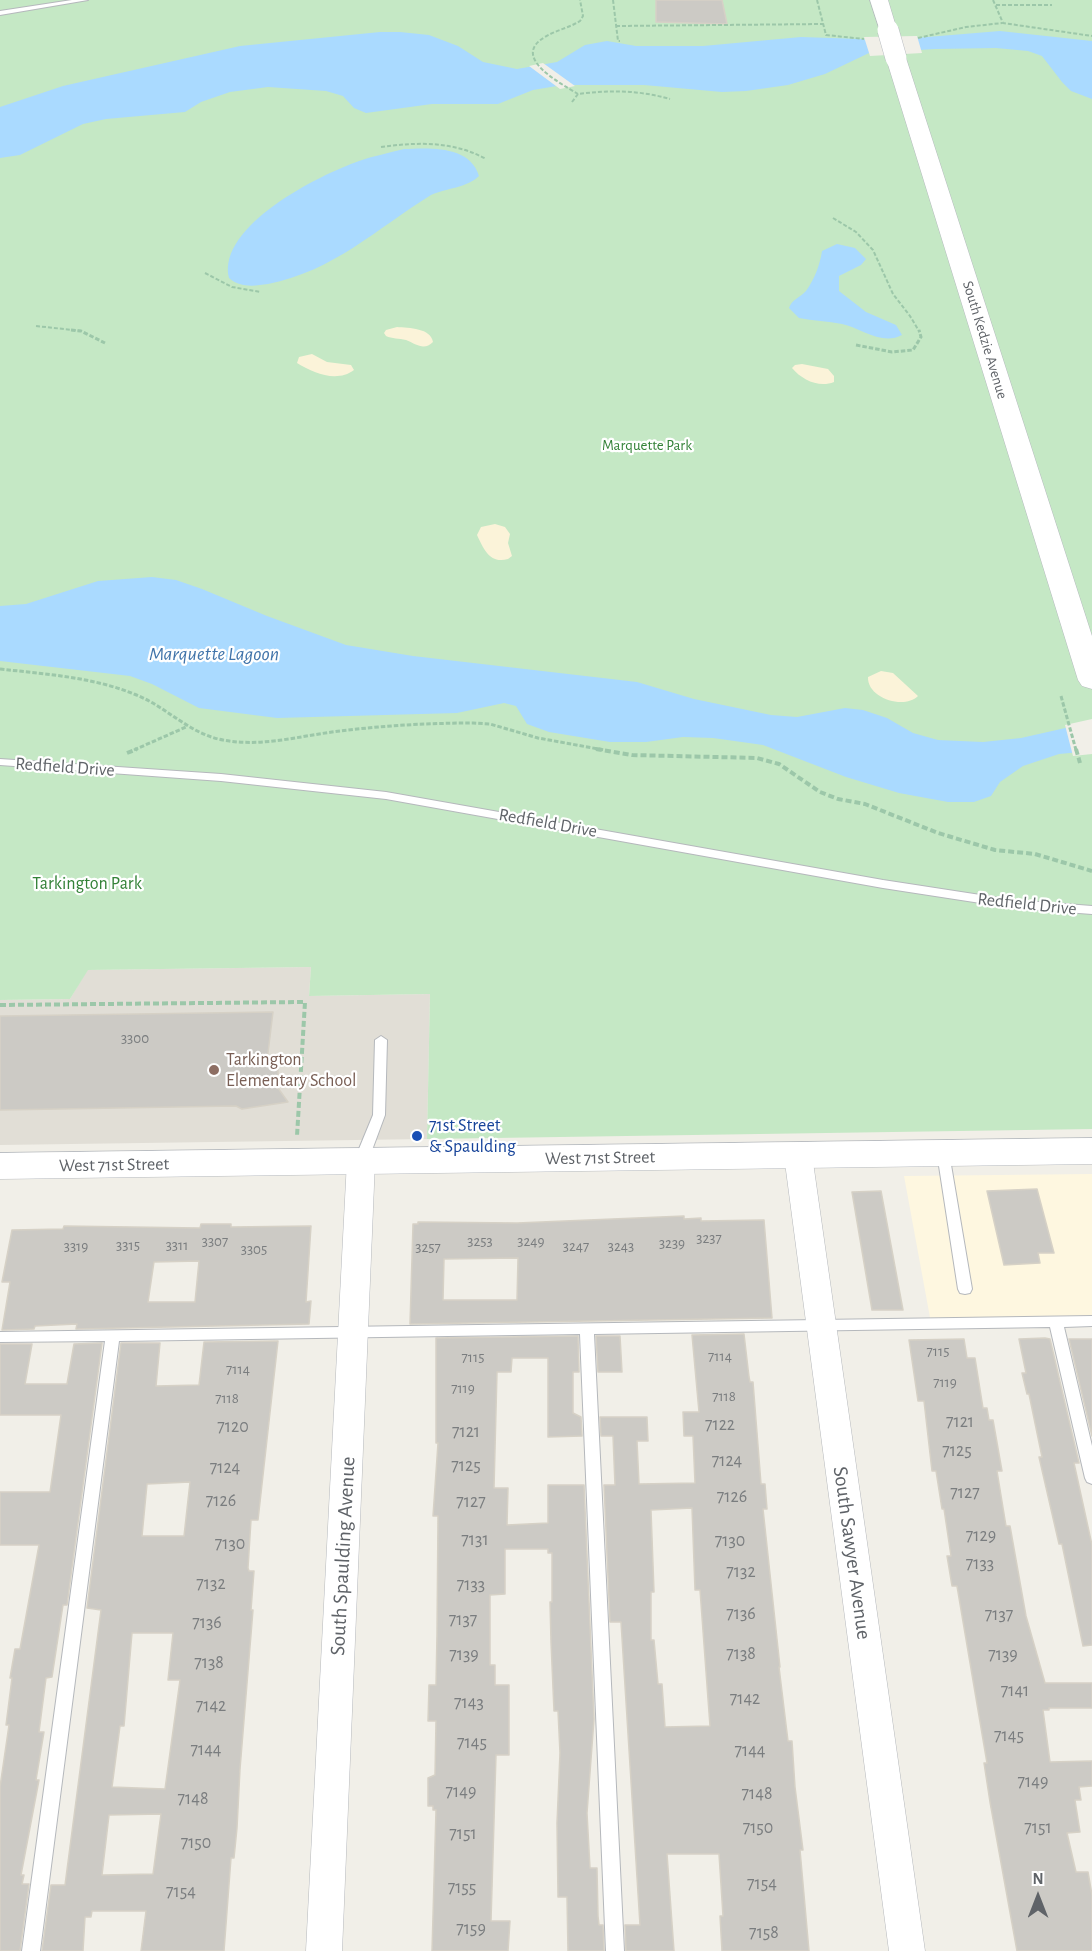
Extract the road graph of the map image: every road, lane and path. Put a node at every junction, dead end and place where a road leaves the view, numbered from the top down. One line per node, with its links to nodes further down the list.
1 (85, 0): 9 (lane)
2 (580, 0): 17 (path)
3 (613, 0): 12 (path)
4 (817, 0): 11 (path)
5 (879, 0): 29 (main road, South Kedzie Avenue, bridge)
6 (993, 0): 8 (path)
7 (1052, 4): 8 (path)
8 (996, 5): 10 (path)
9 (0, 13)
10 (1003, 23): 13 (path); 14 (path)
11 (823, 24): 12 (path); 15 (path)
12 (616, 26): 16 (path)
13 (1092, 36)
14 (918, 38)
15 (864, 39)
16 (620, 41)
17 (578, 94): 18 (path); 19 (path)
18 (670, 99)
19 (572, 102)
20 (381, 147): 21 (path)
21 (486, 159)
22 (833, 218): 27 (path)
23 (205, 273): 24 (path)
24 (261, 292)
25 (36, 326): 26 (path)
26 (105, 343)
27 (856, 345)
28 (0, 669): 31 (path)
29 (1092, 680)
30 (1061, 696): 33 (path)
31 (186, 726): 34 (path); 35 (path)
32 (0, 762): 34 (lane, Redfield Drive)
33 (1080, 763)
34 (91, 768): 36 (lane, Redfield Drive)
35 (1092, 872)
36 (1092, 910)
37 (0, 1005): 39 (path)
38 (381, 1040): 43 (lane)
39 (297, 1136)
40 (1092, 1151): 41 (main road, West 71st Street)
41 (943, 1153): 42 (main road, West 71st Street); 45 (lane)
42 (798, 1155): 43 (main road, West 71st Street); 48 (street, South Sawyer Avenue)
43 (361, 1161): 44 (main road, West 71st Street); 50 (street, South Spaulding Avenue)
44 (0, 1166)
45 (965, 1289)
46 (1056, 1321): 47 (lane); 48 (lane); 53 (lane)
47 (1092, 1321)
48 (821, 1325): 49 (lane); 57 (street, South Sawyer Avenue)
49 (587, 1328): 50 (lane); 56 (lane)
50 (354, 1332): 51 (lane); 55 (street, South Spaulding Avenue)
51 (113, 1335): 52 (lane); 54 (lane)
52 (0, 1337)
53 (1092, 1478)
54 (31, 1951)
55 (324, 1951)
56 (615, 1951)
57 (907, 1951)

